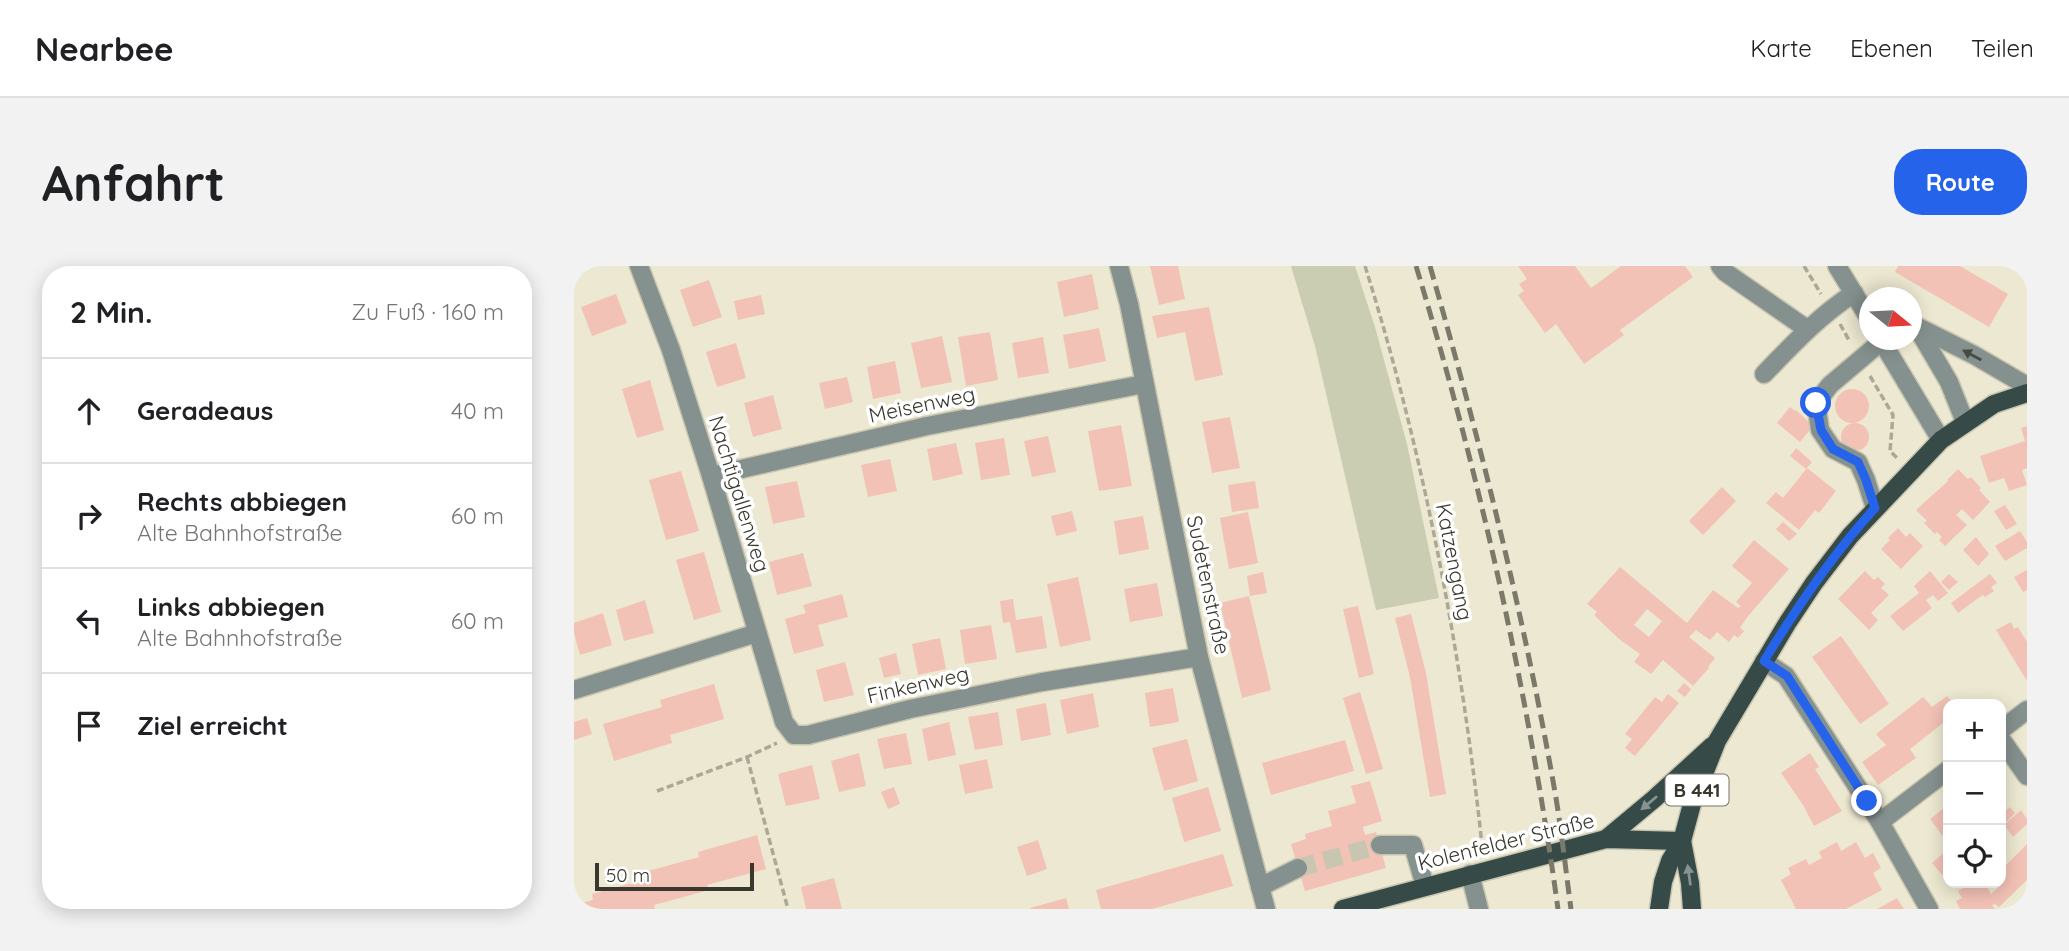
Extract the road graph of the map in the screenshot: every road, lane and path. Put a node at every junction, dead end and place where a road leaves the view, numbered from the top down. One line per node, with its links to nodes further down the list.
1 (639, 266): 19 (street, Nachtigallenweg)
2 (1119, 266): 14 (street, Sudetenstraße)
3 (1365, 266): 39 (path, Katzengang)
4 (1720, 266): 8 (street)
5 (1837, 266): 6 (street)
6 (1859, 294)
7 (1859, 299): 8 (street)
8 (1807, 329): 13 (street)
9 (1922, 329): 15 (street, one-way to 9)
10 (1922, 338): 17 (street)
11 (1870, 350): 20 (street)
12 (1888, 350): 18 (street)
13 (1764, 374)
14 (1144, 384): 19 (street, Meisenweg); 22 (street, Sudetenstraße)
15 (2027, 386)
16 (2027, 393): 17 (main road, B 441)
17 (1965, 422): 18 (main road, B 441)
18 (1941, 440): 20 (main road, B 441)
19 (711, 476): 21 (street, Nachtigallenweg)
20 (1875, 508): 23 (main road, B 441)
21 (757, 634): 24 (street); 27 (street, Nachtigallenweg)
22 (1199, 657): 27 (street, Finkenweg); 41 (street, Sudetenstraße)
23 (1764, 661): 28 (main road, B 441); 34 (street)
24 (574, 690)
25 (2027, 710): 26 (street)
26 (2006, 726)
27 (794, 735): 30 (path)
28 (1717, 741): 35 (main road, one-way to 35); 36 (main road, B 441)
29 (2006, 746): 32 (street)
30 (747, 757): 33 (path); 42 (path)
31 (1943, 774): 34 (street)
32 (2027, 776)
33 (657, 791)
34 (1880, 822): 48 (street)
35 (1606, 839): 36 (main road, Kolenfelder Straße); 39 (main road, Kolenfelder Straße)
36 (1682, 841): 46 (main road, B 441); 47 (main road, B 441, one-way to 36)
37 (1380, 845): 40 (street)
38 (1298, 868): 41 (street)
39 (1478, 872): 40 (main road, Kolenfelder Straße); 45 (street)
40 (1424, 886): 44 (main road, Kolenfelder Straße)
41 (1260, 887): 43 (street, Sudetenstraße)
42 (788, 909)
43 (1266, 909)
44 (1343, 909)
45 (1479, 909)
46 (1659, 909)
47 (1692, 909)
48 (1929, 909)

